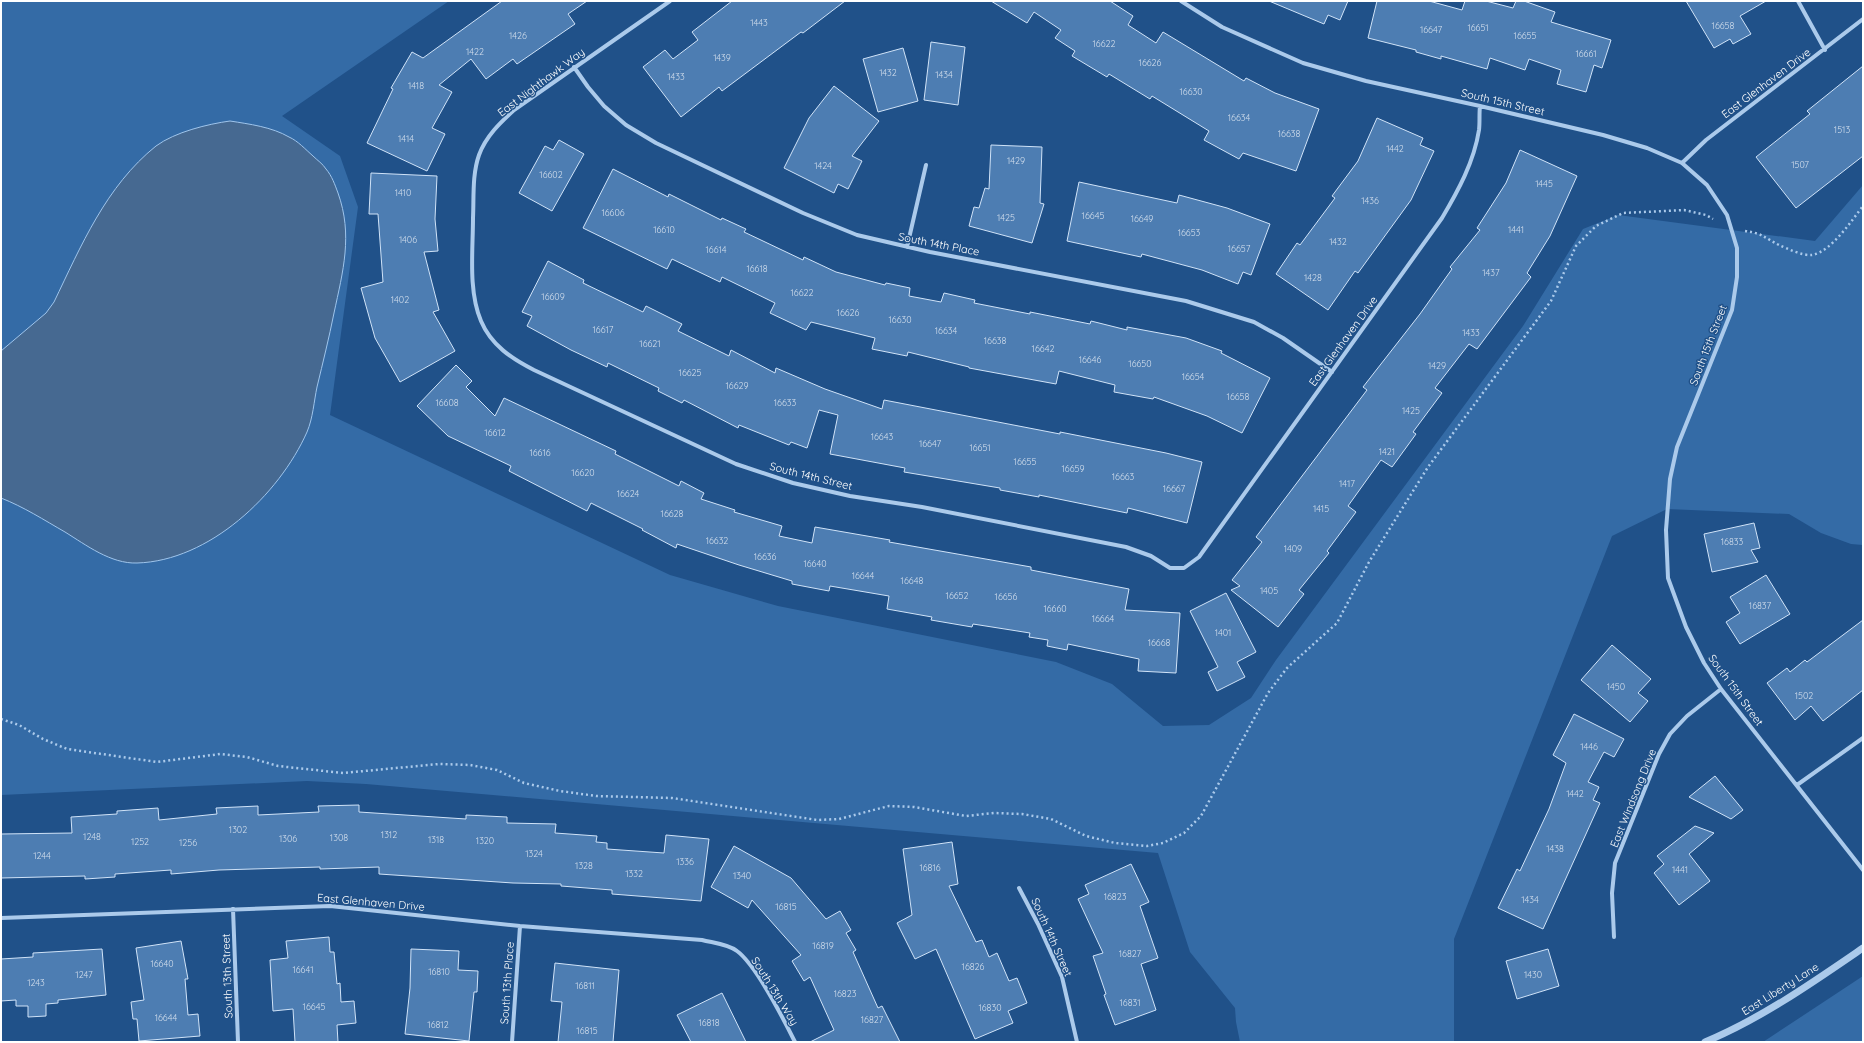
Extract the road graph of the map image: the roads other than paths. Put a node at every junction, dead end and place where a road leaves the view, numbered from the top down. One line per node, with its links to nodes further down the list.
1 (670, 1): 6 (street, East Nighthawk Way)
2 (1181, 1): 7 (street, South 15th Street)
3 (1798, 1): 5 (street)
4 (1863, 19): 5 (street, East Glenhaven Drive)
5 (1825, 50): 8 (street, East Glenhaven Drive)
6 (574, 67): 10 (street, South 14th Place); 11 (street, East Nighthawk Way)
7 (1480, 106): 8 (street, South 15th Street); 12 (street, East Glenhaven Drive)
8 (1682, 164): 14 (street, South 15th Street)
9 (926, 165): 10 (street)
10 (908, 247): 12 (street, South 14th Place)
11 (476, 307): 13 (street, South 14th Street)
12 (1332, 372): 13 (street, East Glenhaven Drive)
13 (1184, 568)
14 (1721, 689): 16 (street, South 15th Street); 22 (street, East Windsong Drive)
15 (1863, 738): 16 (street)
16 (1797, 785): 17 (street, South 15th Street)
17 (1863, 870)
18 (1019, 888): 28 (street, South 14th Street)
19 (233, 909): 20 (street, East Glenhaven Drive); 21 (street, East Glenhaven Drive); 25 (street, South 13th Street)
20 (1, 918)
21 (520, 926): 24 (street, East Glenhaven Drive); 26 (street, South 13th Place)
22 (1614, 937)
23 (1863, 948): 29 (street, East Liberty Lane)
24 (738, 951): 27 (street, South 13th Way)
25 (238, 1042)
26 (512, 1042)
27 (794, 1042)
28 (1077, 1042)
29 (1705, 1042)

